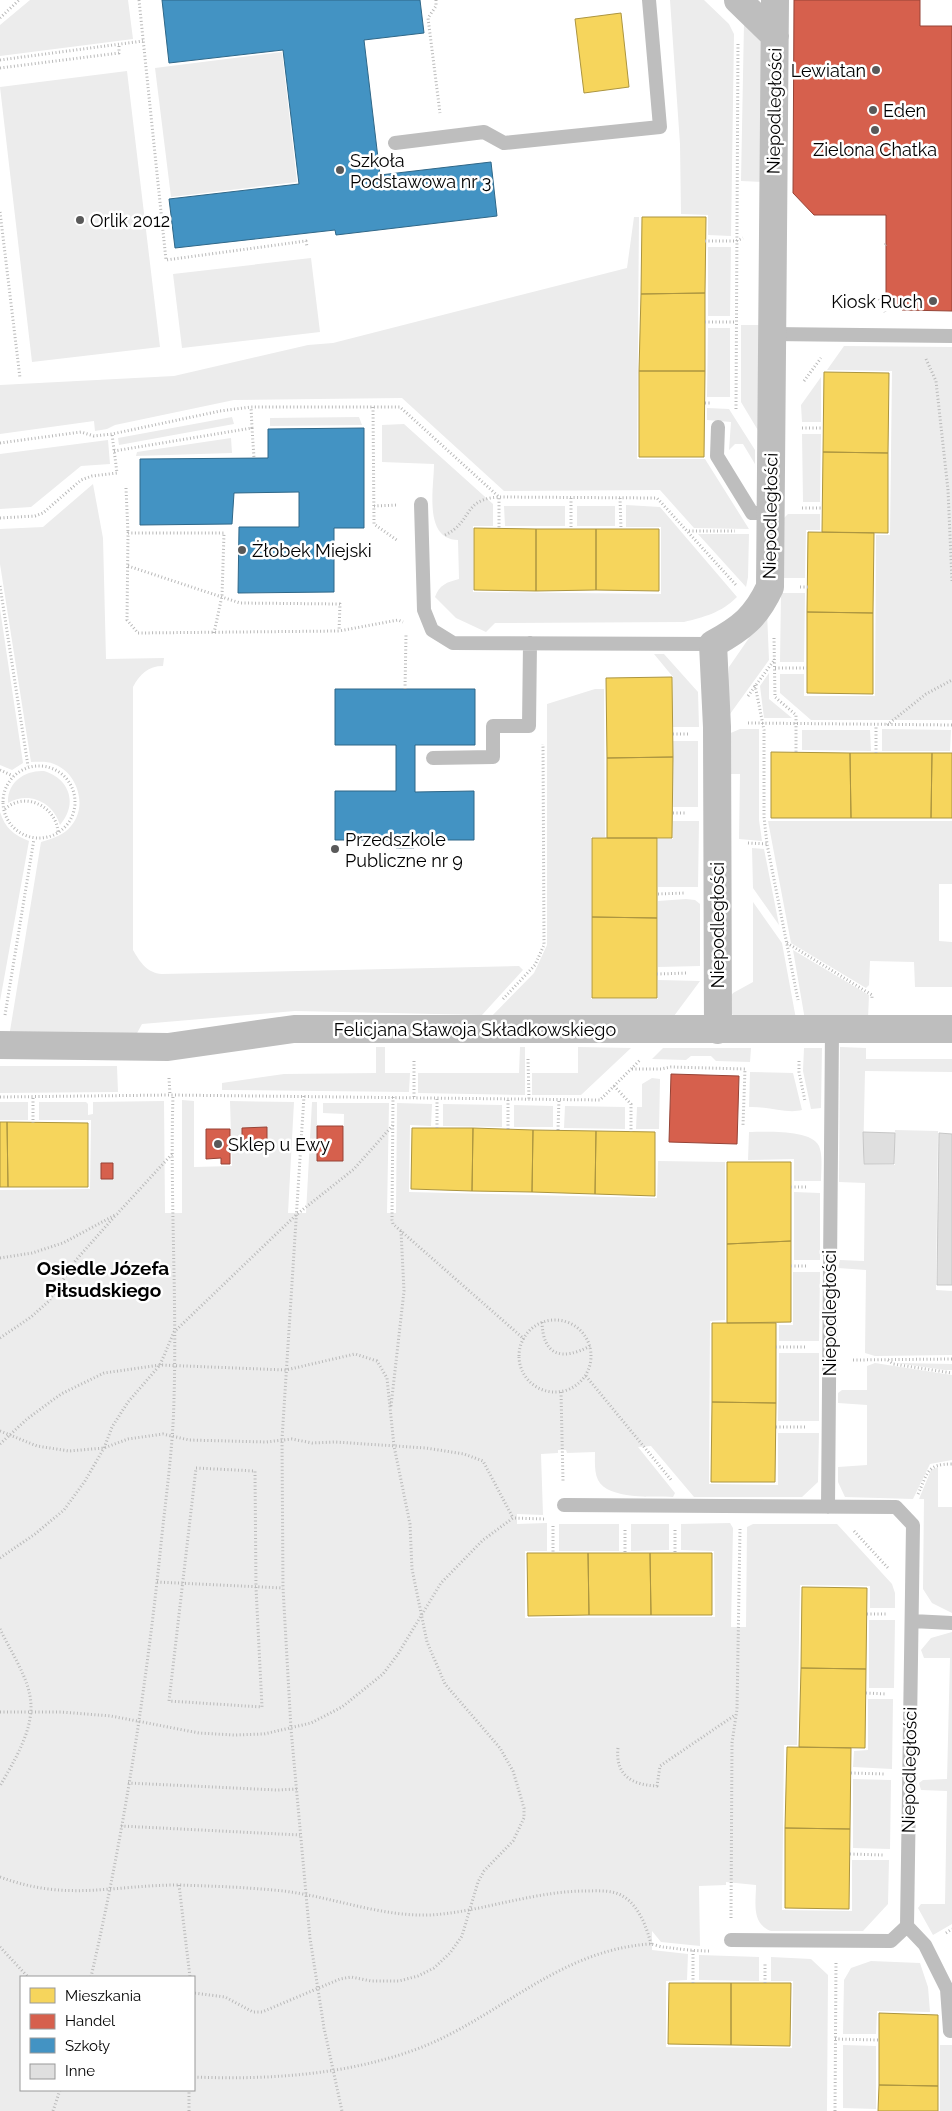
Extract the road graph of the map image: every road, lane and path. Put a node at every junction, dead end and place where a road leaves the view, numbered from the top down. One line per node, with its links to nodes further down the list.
1 (10, 0): 8 (path)
2 (19, 0): 8 (path)
3 (139, 0): 11 (path)
4 (436, 0): 15 (path)
5 (649, 0): 15 (lane)
6 (738, 0): 10 (street, Niepodległości)
7 (775, 0): 10 (street, Niepodległości)
8 (14, 3): 9 (path)
9 (0, 18)
10 (775, 36): 23 (street, Niepodległości)
11 (143, 41): 12 (path); 20 (path)
12 (119, 44): 13 (path); 14 (path)
13 (0, 60)
14 (0, 68)
15 (443, 137): 16 (lane)
16 (395, 143)
17 (0, 212): 26 (path)
18 (705, 241): 19 (path)
19 (736, 241)
20 (307, 247)
21 (705, 322): 22 (path)
22 (735, 322)
23 (772, 334): 24 (lane); 44 (street, Niepodległości)
24 (923, 336): 25 (lane); 53 (path)
25 (952, 336)
26 (20, 378)
27 (251, 407): 28 (path); 30 (path); 33 (path)
28 (373, 407): 38 (path); 51 (path)
29 (718, 427): 44 (lane)
30 (252, 428): 35 (path); 36 (path)
31 (799, 428): 32 (path)
32 (823, 428)
33 (112, 434): 34 (path); 35 (path)
34 (0, 443)
35 (114, 451): 45 (path)
36 (254, 458)
37 (126, 488): 49 (path)
38 (499, 497): 39 (path); 46 (path); 50 (path)
39 (571, 498): 40 (path); 47 (path)
40 (620, 498): 48 (path); 56 (path)
41 (421, 504): 50 (lane)
42 (799, 508): 43 (path)
43 (823, 508)
44 (771, 513): 56 (street, Niepodległości)
45 (0, 518)
46 (499, 528)
47 (571, 529)
48 (621, 529)
49 (128, 532): 52 (path); 55 (path)
50 (422, 538): 63 (lane)
51 (400, 542)
52 (128, 566): 55 (path); 62 (path)
53 (952, 580)
54 (0, 586): 80 (path)
55 (222, 596): 60 (path); 62 (path)
56 (762, 603): 64 (street, Niepodległości)
57 (406, 614): 59 (path)
58 (398, 620): 60 (path)
59 (406, 623)
60 (339, 631): 62 (path)
61 (406, 632): 69 (path)
62 (214, 633)
63 (530, 644): 64 (lane); 79 (lane)
64 (713, 644): 94 (street, Niepodległości)
65 (775, 660): 68 (path)
66 (807, 668): 72 (path)
67 (952, 680): 74 (path)
68 (756, 686): 70 (path); 71 (path)
69 (405, 689)
70 (746, 699)
71 (762, 723): 72 (path); 88 (path)
72 (796, 724): 73 (path); 77 (path)
73 (876, 725): 74 (path); 78 (path)
74 (886, 725): 75 (path)
75 (952, 725)
76 (543, 738): 92 (path)
77 (796, 753)
78 (876, 753)
79 (434, 758)
80 (28, 766): 82 (path); 84 (path)
81 (0, 770): 82 (path)
82 (13, 776): 83 (path)
83 (4, 810): 84 (path); 85 (path)
84 (58, 832): 85 (path)
85 (34, 839): 98 (path)
86 (695, 893): 87 (path)
87 (658, 894)
88 (787, 943): 95 (path); 97 (path)
89 (694, 973): 90 (path)
90 (657, 974)
91 (952, 1029): 97 (street, Felicjana Sławoja Składkowskiego)
92 (479, 1030): 93 (street, Felicjana Sławoja Składkowskiego); 98 (street, Felicjana Sławoja Składkowskiego)
93 (670, 1030): 94 (street, Felicjana Sławoja Składkowskiego); 101 (path)
94 (718, 1030): 95 (street, Felicjana Sławoja Składkowskiego)
95 (800, 1030): 96 (street, Felicjana Sławoja Składkowskiego); 113 (path)
96 (832, 1030): 97 (street, Felicjana Sławoja Składkowskiego); 132 (lane, Niepodległości)
97 (872, 1030)
98 (0, 1045)
99 (414, 1052): 106 (path)
100 (528, 1052): 111 (path)
101 (632, 1068): 102 (path); 116 (path)
102 (614, 1086): 112 (path); 120 (path)
103 (173, 1095): 104 (path); 108 (path); 121 (path)
104 (304, 1096): 105 (path); 123 (path)
105 (393, 1097): 106 (path); 115 (path)
106 (414, 1097): 109 (path)
107 (0, 1098): 108 (path)
108 (33, 1098): 114 (path)
109 (437, 1098): 110 (path); 117 (path)
110 (508, 1098): 111 (path); 118 (path)
111 (529, 1099): 112 (path)
112 (559, 1099): 119 (path)
113 (807, 1110)
114 (33, 1123)
115 (393, 1125): 123 (path); 124 (path)
116 (743, 1125)
117 (437, 1128)
118 (508, 1129)
119 (558, 1130)
120 (631, 1132)
121 (173, 1153): 122 (path); 127 (path)
122 (118, 1214): 125 (path); 128 (path)
123 (296, 1215): 127 (path); 136 (path)
124 (401, 1231): 129 (path); 140 (path)
125 (0, 1258)
126 (542, 1322): 129 (path); 130 (path); 130 (path)
127 (174, 1332): 134 (path); 135 (path)
128 (0, 1338)
129 (524, 1339): 139 (path)
130 (590, 1346): 138 (path)
131 (952, 1359): 133 (path)
132 (829, 1360): 133 (path); 152 (lane, Niepodległości)
133 (888, 1360): 137 (path)
134 (160, 1365): 135 (path); 143 (path); 147 (path)
135 (175, 1365): 136 (path); 142 (path)
136 (286, 1370): 140 (path); 144 (path)
137 (952, 1373)
138 (586, 1376): 139 (path); 150 (path)
139 (560, 1392): 149 (path)
140 (391, 1409): 146 (path)
141 (0, 1431): 143 (path)
142 (172, 1435): 144 (path); 147 (path); 163 (path)
143 (9, 1436): 145 (path); 147 (path)
144 (282, 1439): 146 (path); 166 (path)
145 (0, 1444)
146 (394, 1446): 154 (path); 169 (path)
147 (104, 1448): 162 (path)
148 (952, 1464): 153 (path)
149 (564, 1505): 150 (lane)
150 (685, 1506): 151 (lane)
151 (740, 1506): 152 (lane); 177 (path)
152 (828, 1507): 153 (lane)
153 (905, 1516): 170 (lane, Niepodległości)
154 (513, 1518): 155 (path); 169 (path)
155 (543, 1519)
156 (553, 1520): 159 (path)
157 (625, 1528): 160 (path)
158 (675, 1528): 161 (path)
159 (553, 1553)
160 (625, 1553)
161 (675, 1553)
162 (0, 1558)
163 (157, 1582): 164 (path); 178 (path)
164 (184, 1584): 165 (path); 165 (path); 165 (path)
165 (256, 1588): 166 (path)
166 (282, 1588): 179 (path)
167 (867, 1614): 168 (path)
168 (891, 1614)
169 (420, 1616): 179 (path); 195 (path)
170 (912, 1621): 171 (lane); 196 (lane, Niepodległości)
171 (952, 1623)
172 (0, 1629): 176 (path)
173 (866, 1693): 174 (path)
174 (890, 1694)
175 (0, 1712): 176 (path)
176 (31, 1712): 178 (path); 184 (path)
177 (736, 1715): 180 (path); 191 (path)
178 (139, 1720): 179 (path); 183 (path)
179 (291, 1729): 185 (path)
180 (618, 1748)
181 (851, 1773): 182 (path)
182 (887, 1774)
183 (128, 1784): 185 (path); 186 (path)
184 (0, 1786)
185 (297, 1789): 187 (path)
186 (121, 1826): 187 (path); 193 (path)
187 (300, 1835): 194 (path)
188 (850, 1854): 189 (path)
189 (885, 1855)
190 (0, 1877): 193 (path)
191 (731, 1885)
192 (179, 1886): 193 (path); 194 (path); 206 (path)
193 (109, 1890): 205 (path)
194 (307, 1894): 195 (path); 209 (path)
195 (471, 1909): 198 (path); 209 (path)
196 (907, 1926): 197 (lane); 211 (lane)
197 (731, 1940)
198 (651, 1944): 200 (path); 214 (path)
199 (0, 1948): 204 (path)
200 (687, 1950)
201 (693, 1950): 207 (path)
202 (836, 1955): 212 (path)
203 (765, 1960): 208 (path)
204 (27, 1976)
205 (91, 1976)
206 (190, 1976)
207 (693, 1983)
208 (764, 1983)
209 (318, 1987): 210 (path); 214 (path)
210 (195, 1993)
211 (950, 2031)
212 (835, 2039): 213 (path); 221 (path)
213 (879, 2040)
214 (332, 2071): 215 (path); 220 (path)
215 (195, 2077)
216 (60, 2091): 218 (path)
217 (190, 2091): 219 (path)
218 (53, 2111)
219 (189, 2111)
220 (342, 2111)
221 (835, 2111)

